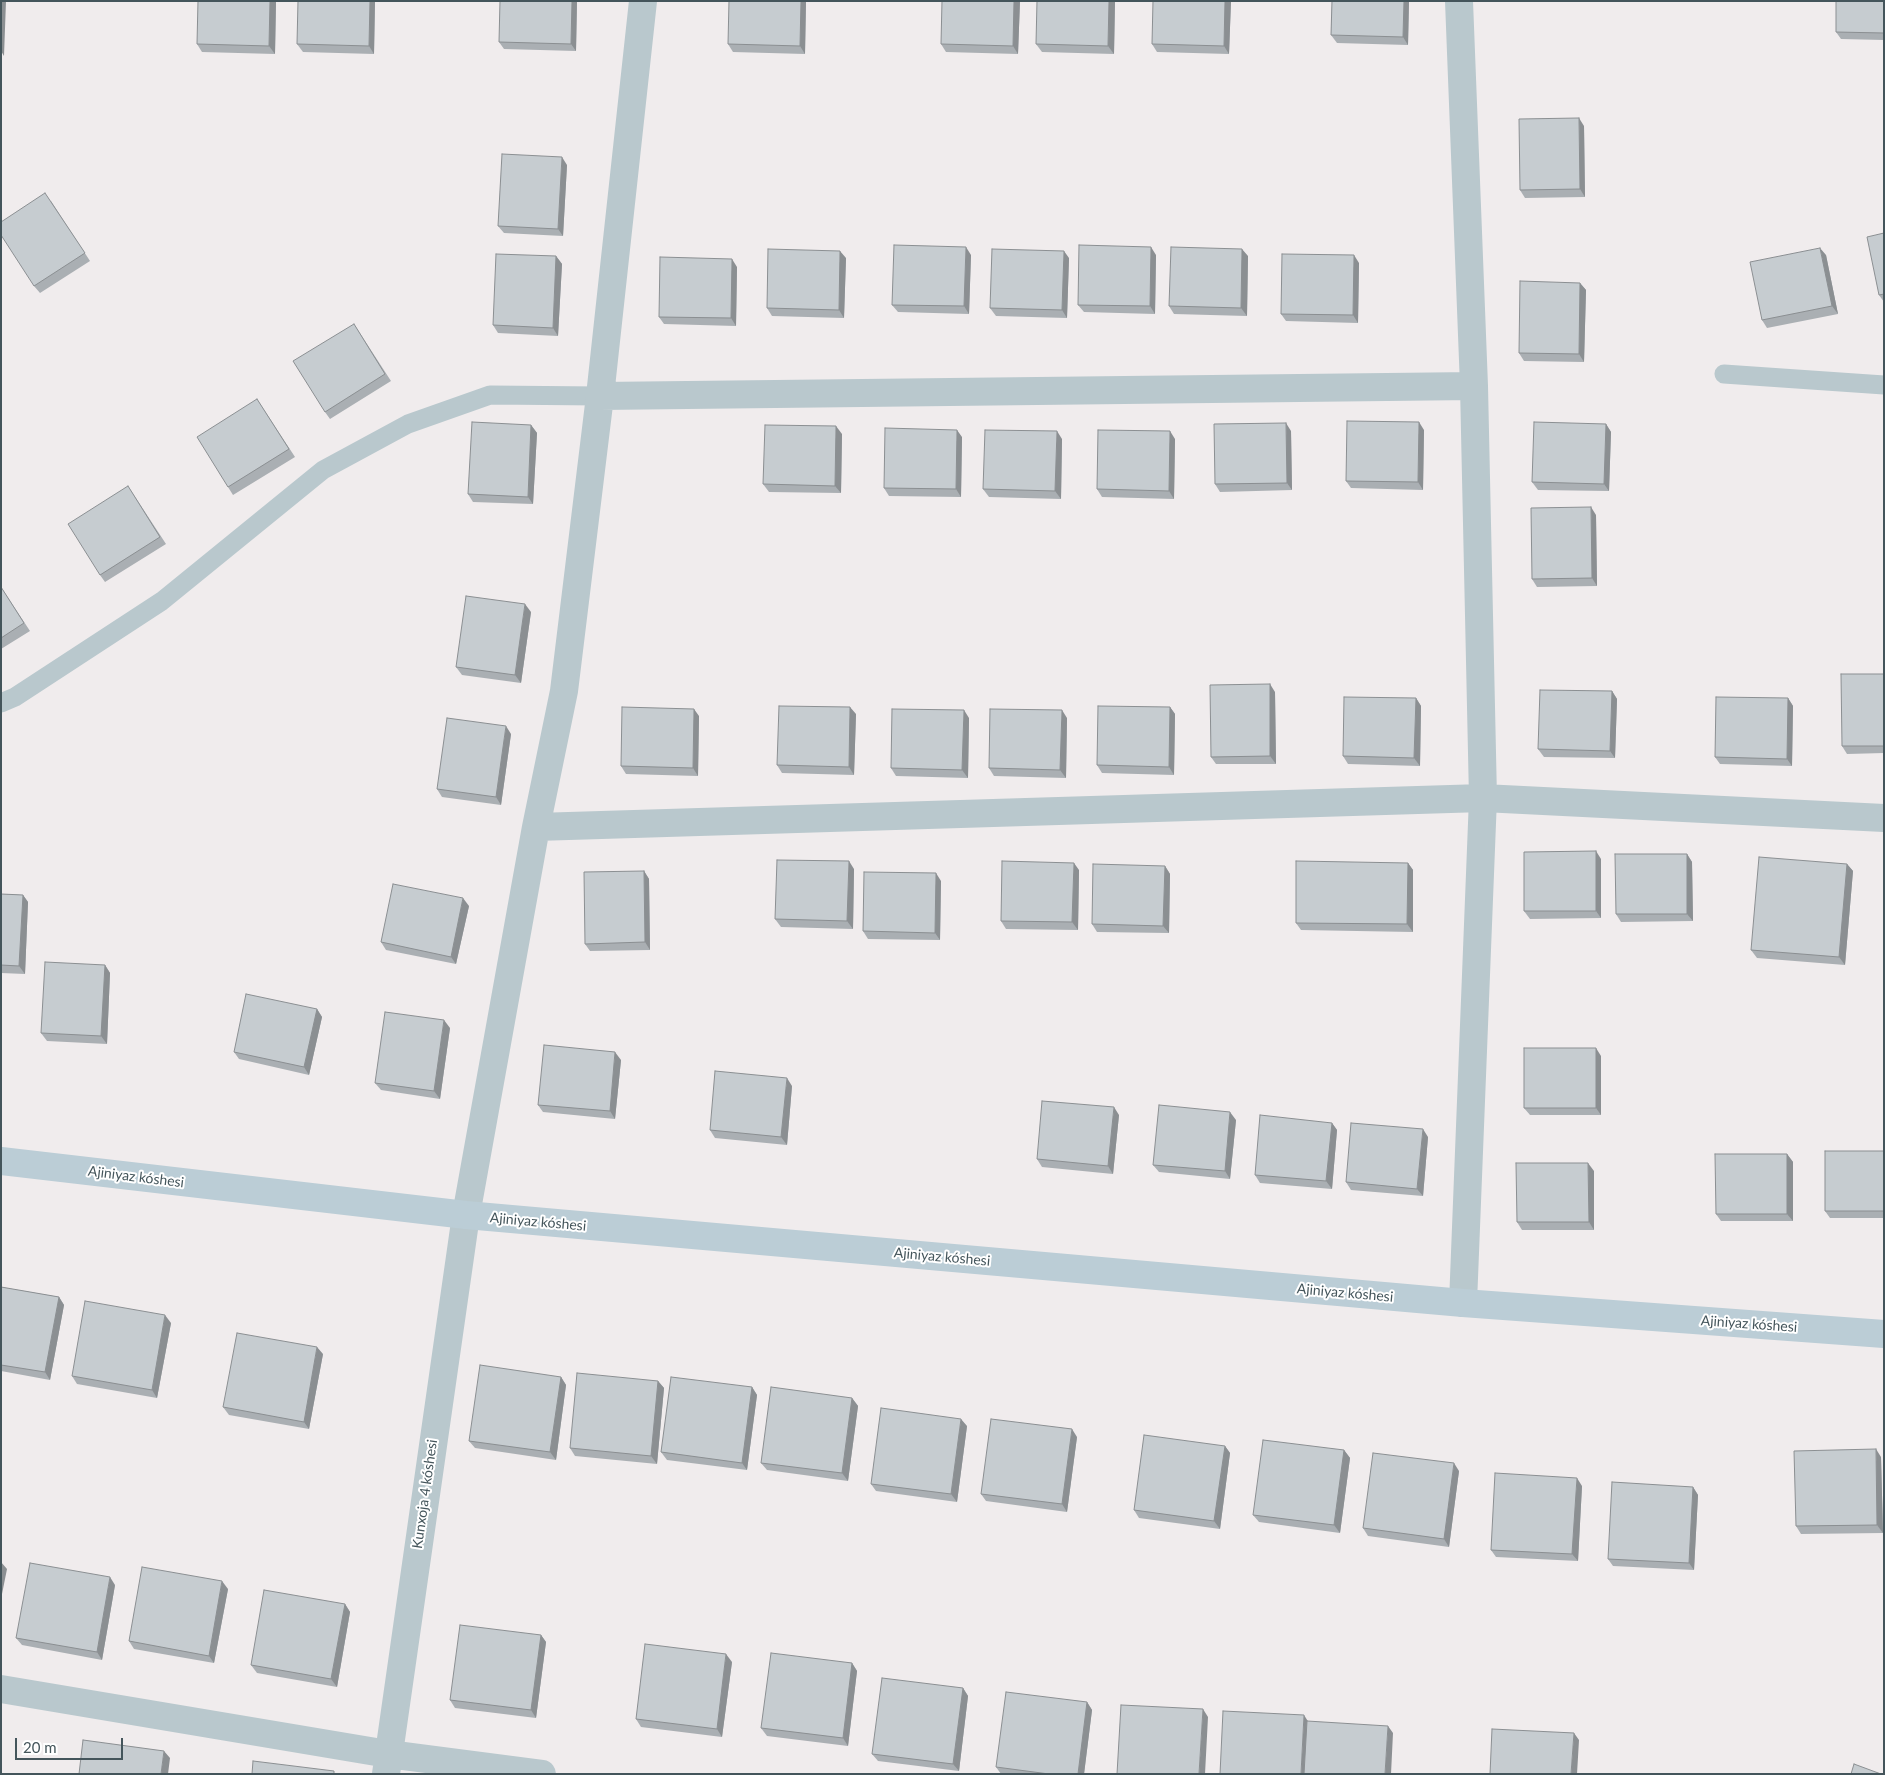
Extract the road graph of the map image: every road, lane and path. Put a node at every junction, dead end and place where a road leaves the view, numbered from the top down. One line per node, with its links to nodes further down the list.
1 (643, 1): 6 (street, Kunxoja 4 kóshesi)
2 (1459, 1): 5 (street)
3 (1724, 374): 4 (lane)
4 (1884, 385)
5 (1474, 386): 6 (street); 8 (street)
6 (600, 396): 7 (lane); 10 (street, Kunxoja 4 kóshesi)
7 (1, 704)
8 (1482, 798): 9 (street); 10 (street); 13 (street)
9 (1884, 818)
10 (536, 828): 12 (street, Kunxoja 4 kóshesi)
11 (1, 1161): 12 (street, Ajiniyaz kóshesi)
12 (466, 1215): 13 (street, Ajiniyaz kóshesi); 16 (street, Kunxoja 4 kóshesi)
13 (1463, 1303): 14 (street, Ajiniyaz kóshesi)
14 (1884, 1334)
15 (1, 1689): 16 (street)
16 (387, 1764): 17 (street)
17 (542, 1774)

